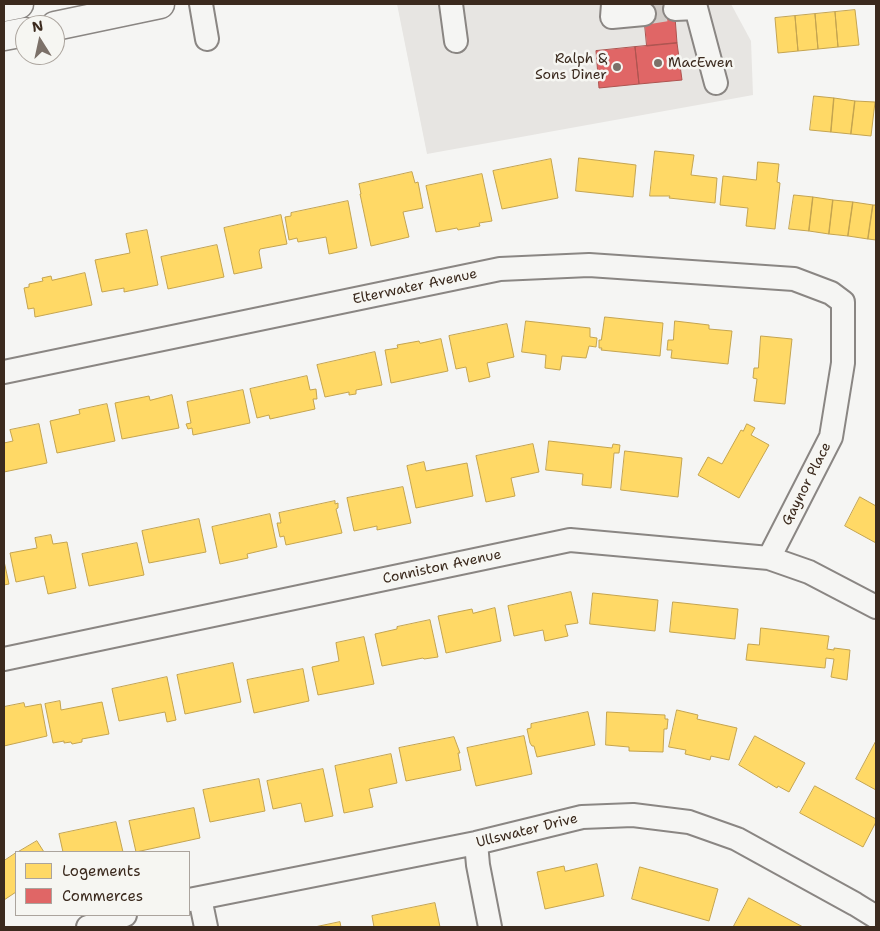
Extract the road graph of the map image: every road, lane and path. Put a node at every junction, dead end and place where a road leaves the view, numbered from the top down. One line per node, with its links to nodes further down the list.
1 (18, 4): 6 (main road)
2 (160, 4): 9 (main road)
3 (201, 4): 10 (street)
4 (451, 4): 11 (street)
5 (613, 4): 8 (street)
6 (4, 7)
7 (688, 7): 12 (street)
8 (644, 14)
9 (65, 24)
10 (207, 39)
11 (456, 40)
12 (716, 83)
13 (831, 293): 14 (street, Elterwater Avenue); 15 (street, Gaynor Place)
14 (4, 372)
15 (769, 558): 16 (street, Conniston Avenue); 17 (street, Conniston Avenue)
16 (876, 607)
17 (4, 659)
18 (476, 843): 19 (street, Ullswater Drive); 21 (street, Ullswater Drive); 25 (street)
19 (194, 899): 24 (street)
20 (122, 916): 23 (street)
21 (876, 917)
22 (876, 922): 26 (street)
23 (88, 927)
24 (206, 927)
25 (490, 927)
26 (874, 927)

